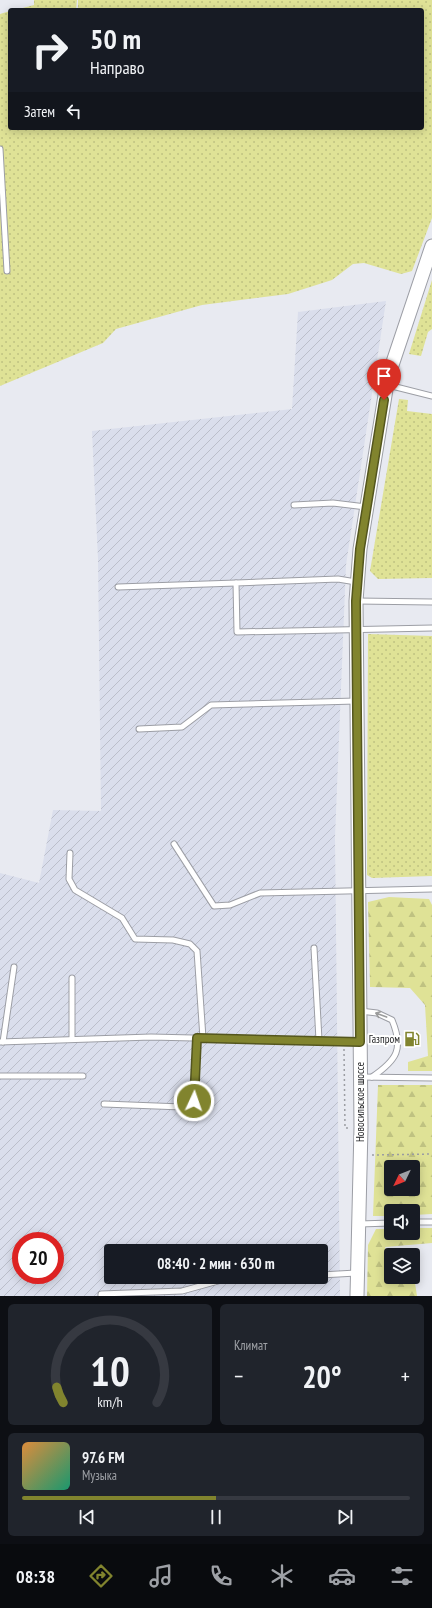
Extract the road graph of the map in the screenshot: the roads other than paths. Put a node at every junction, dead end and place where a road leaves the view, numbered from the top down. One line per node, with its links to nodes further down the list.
1 (0, 149): 3 (lane)
2 (432, 246): 4 (street, Новосильское шоссе)
3 (7, 271)
4 (387, 384): 5 (lane); 7 (street, Новосильское шоссе)
5 (432, 396)
6 (294, 505): 7 (lane)
7 (367, 507): 8 (street, Новосильское шоссе)
8 (357, 582): 9 (lane); 11 (street, Новосильское шоссе)
9 (236, 584): 10 (lane); 14 (lane)
10 (118, 586)
11 (356, 601): 12 (lane); 14 (street, Новосильское шоссе)
12 (432, 602)
13 (432, 628): 14 (lane)
14 (356, 630): 15 (street, Новосильское шоссе)
15 (357, 700): 16 (lane); 20 (street, Новосильское шоссе)
16 (139, 729)
17 (174, 844): 20 (lane)
18 (70, 853): 25 (lane)
19 (432, 889): 20 (lane)
20 (360, 890): 24 (street, Новосильское шоссе)
21 (314, 948): 27 (lane)
22 (14, 967): 28 (lane)
23 (72, 978): 26 (lane)
24 (360, 1011): 29 (street, Новосильское шоссе); 32 (lane, one-way to 24)
25 (200, 1038): 26 (lane); 27 (lane); 34 (lane)
26 (72, 1039): 28 (lane)
27 (319, 1040): 29 (lane)
28 (2, 1042)
29 (360, 1042): 32 (street, Новосильское шоссе)
30 (0, 1076): 31 (lane)
31 (83, 1076)
32 (366, 1077): 33 (lane); 38 (street, Новосильское шоссе)
33 (432, 1078)
34 (104, 1104)
35 (420, 1222): 36 (lane)
36 (432, 1222)
37 (384, 1223): 38 (lane)
38 (358, 1224): 39 (street, Новосильское шоссе)
39 (356, 1273): 40 (lane); 43 (street, Новосильское шоссе)
40 (328, 1275)
41 (207, 1284): 42 (lane)
42 (101, 1296)
43 (357, 1296)

